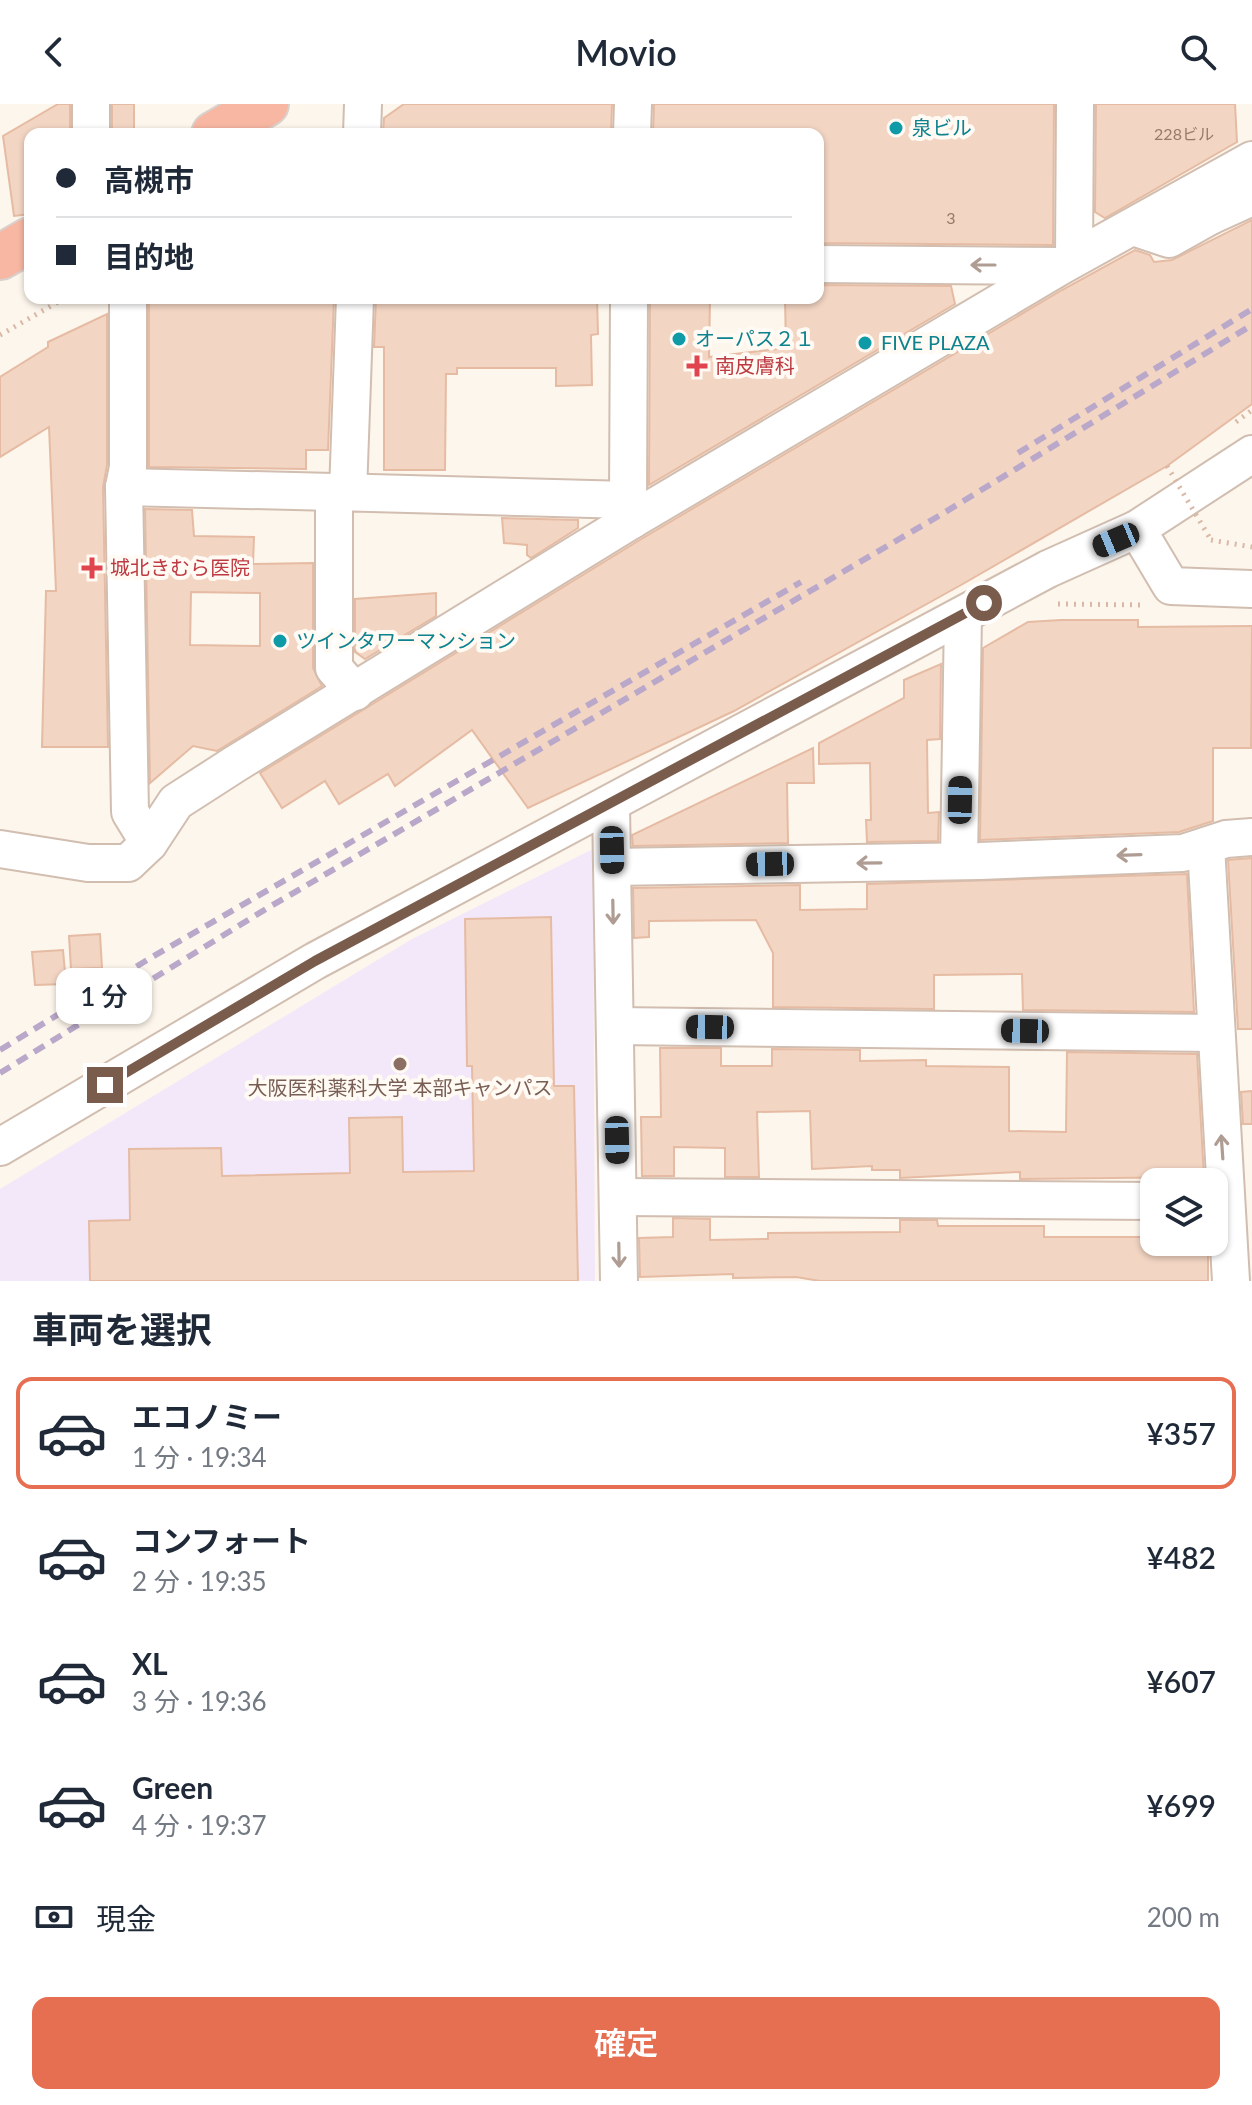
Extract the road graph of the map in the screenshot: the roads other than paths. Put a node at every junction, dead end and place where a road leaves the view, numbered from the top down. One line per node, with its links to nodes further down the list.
1 (91, 104): 6 (street)
2 (266, 104): 7 (highway)
3 (363, 104): 8 (street)
4 (633, 104): 9 (street)
5 (1075, 104): 15 (street)
6 (91, 128)
7 (224, 128)
8 (362, 128)
9 (632, 128)
10 (1252, 160): 12 (street)
11 (1252, 197): 12 (street)
12 (1196, 209): 15 (street)
13 (24, 243): 14 (highway)
14 (0, 257)
15 (1068, 262): 16 (street, one-way to 16); 23 (street)
16 (824, 264)
17 (128, 304): 21 (street)
18 (355, 304): 22 (street)
19 (629, 304): 23 (street)
20 (1252, 454): 24 (street)
21 (124, 487): 22 (street); 30 (street)
22 (341, 492): 23 (street); 27 (street)
23 (630, 510): 27 (street)
24 (1137, 529): 25 (street); 26 (street)
25 (1252, 589)
26 (963, 615): 28 (street); 33 (street)
27 (355, 692): 30 (street)
28 (611, 806): 34 (street); 37 (street)
29 (1252, 837): 31 (street)
30 (149, 843): 32 (street)
31 (1206, 846): 33 (street, one-way to 33); 36 (street)
32 (0, 849)
33 (959, 861): 34 (street, one-way to 34)
34 (612, 867): 35 (street, one-way to 35)
35 (615, 1026): 36 (street); 39 (street)
36 (1215, 1033): 38 (street, one-way to 36)
37 (0, 1147)
38 (1219, 1168)
39 (618, 1197): 40 (street); 42 (street, one-way to 42)
40 (1140, 1201)
41 (1228, 1256): 43 (street)
42 (619, 1281)
43 (1231, 1281)

